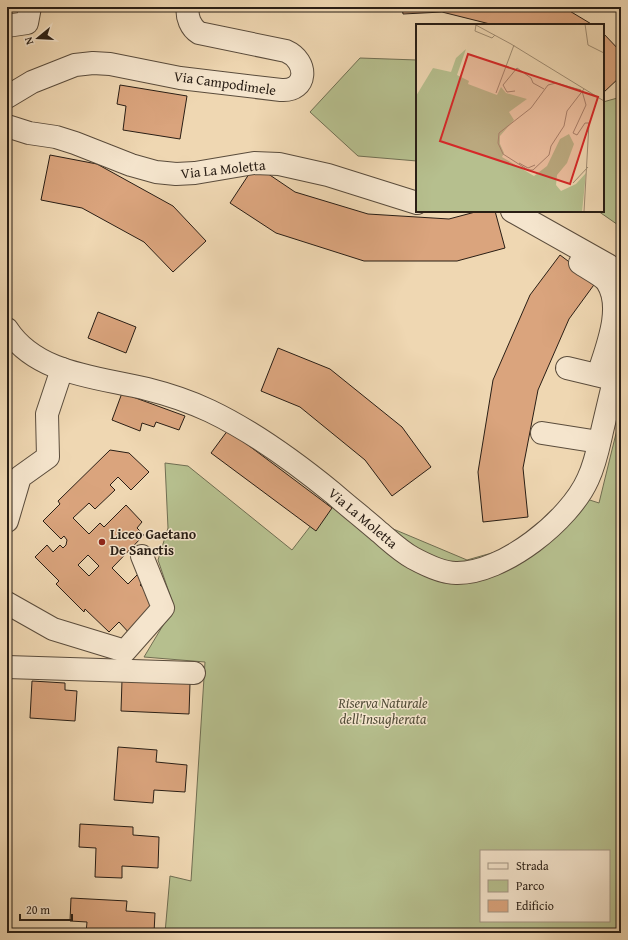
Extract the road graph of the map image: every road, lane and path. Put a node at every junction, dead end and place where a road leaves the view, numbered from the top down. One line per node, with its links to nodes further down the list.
1 (30, 7): 3 (street)
2 (188, 7): 4 (street, Via Campodimele)
3 (7, 26)
4 (46, 78): 5 (street); 6 (street, Via Campodimele)
5 (7, 97)
6 (7, 112)
7 (7, 126): 8 (street, Via La Moletta)
8 (416, 203)
9 (514, 212): 11 (street)
10 (580, 263): 16 (street)
11 (621, 275)
12 (7, 329): 15 (street, Via La Moletta)
13 (621, 351): 16 (street, Via La Moletta)
14 (567, 368): 16 (street)
15 (62, 369): 18 (street, Via La Moletta); 19 (street)
16 (606, 377): 18 (street, Via La Moletta)
17 (542, 433): 18 (street)
18 (599, 442)
19 (7, 521)
20 (142, 556): 21 (street)
21 (7, 604)
22 (7, 667): 23 (street)
23 (194, 673)

